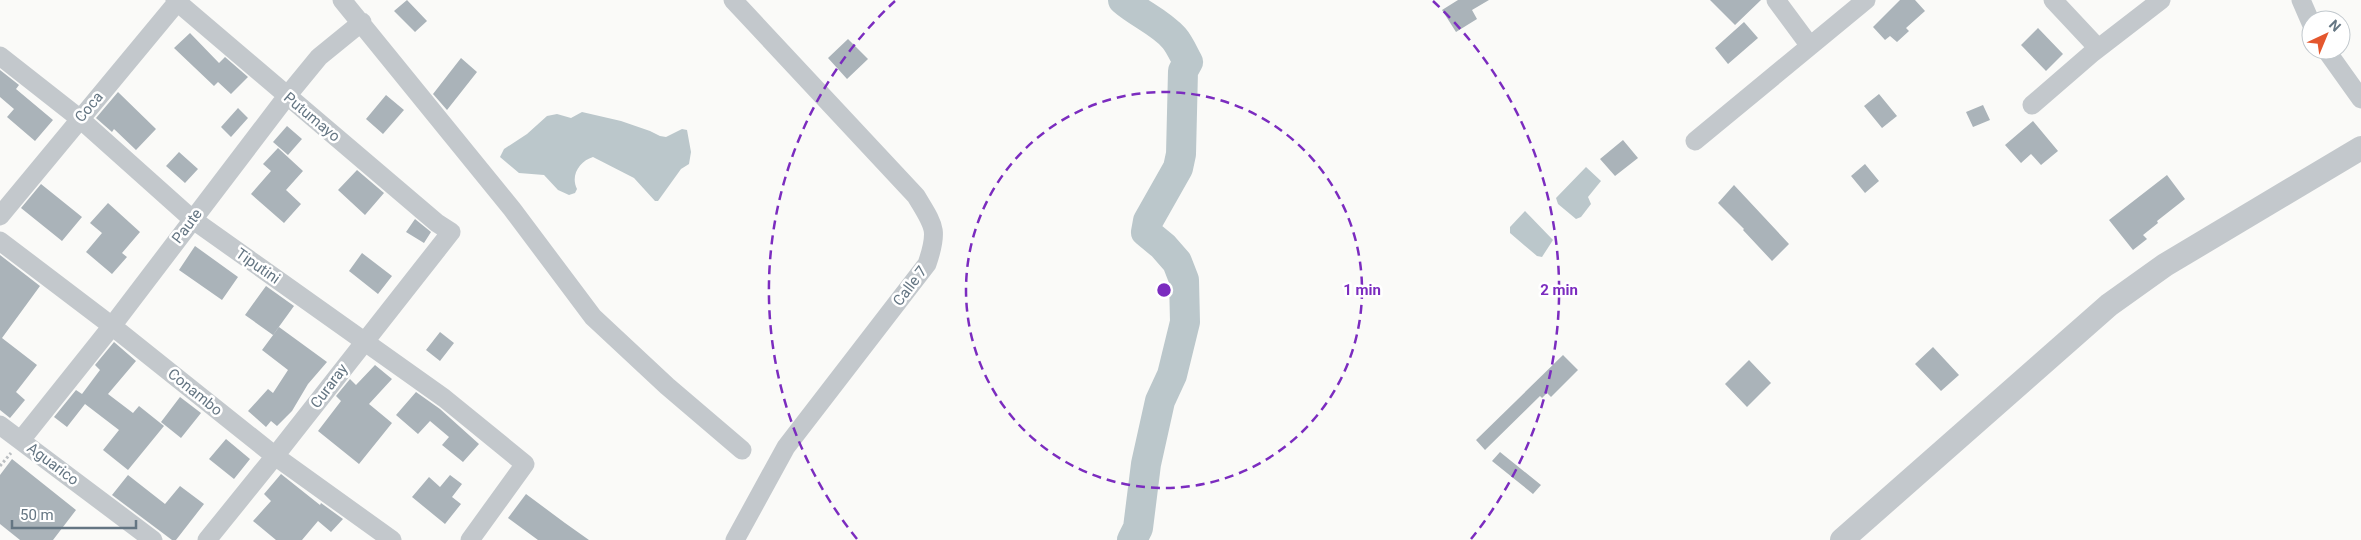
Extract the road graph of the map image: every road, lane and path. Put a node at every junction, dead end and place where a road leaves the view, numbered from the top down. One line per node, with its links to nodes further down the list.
1 (342, 0): 8 (street)
2 (733, 0): 33 (street, Calle 7)
3 (1776, 0): 9 (street)
4 (1866, 0): 9 (street)
5 (2053, 0): 10 (street)
6 (2161, 0): 10 (street)
7 (177, 1): 13 (street, Putumayo); 16 (street, Coca)
8 (362, 22): 13 (street, Paute); 27 (street)
9 (1810, 46): 17 (street)
10 (2098, 48): 15 (street)
11 (0, 56): 16 (street, Tiputini)
12 (2333, 60): 14 (street)
13 (287, 96): 20 (street, Paute); 21 (street, Putumayo)
14 (2361, 99)
15 (2032, 105)
16 (79, 118): 19 (street, Coca); 20 (street, Tiputini)
17 (1694, 141)
18 (2361, 148): 34 (street)
19 (0, 216)
20 (192, 219): 23 (street, Paute); 24 (street, Tiputini)
21 (451, 232): 24 (street, Curaray)
22 (0, 241): 23 (street, Conambo)
23 (112, 326): 26 (street, Paute); 28 (street, Conambo)
24 (364, 341): 28 (street, Curaray); 32 (street, Tiputini)
25 (0, 425): 26 (street, Aguarico)
26 (21, 440): 29 (street, Aguarico)
27 (742, 450)
28 (275, 456): 30 (street, Curaray); 31 (street, Conambo)
29 (154, 540)
30 (207, 540)
31 (392, 540)
32 (470, 540)
33 (735, 540)
34 (1842, 540)

